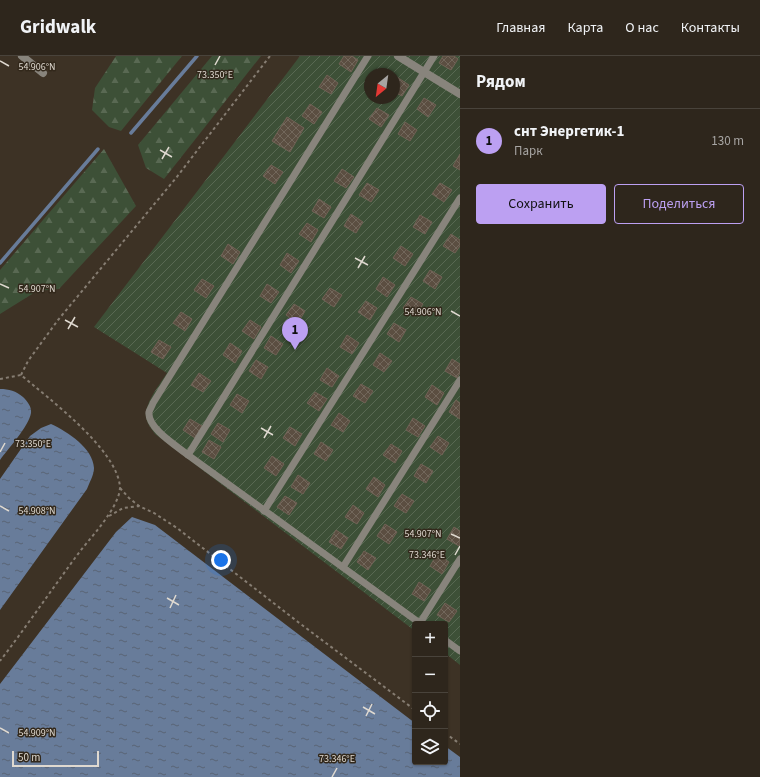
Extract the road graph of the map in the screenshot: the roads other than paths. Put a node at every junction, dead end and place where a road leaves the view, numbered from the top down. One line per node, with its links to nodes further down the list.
1 (22, 56): 6 (street)
2 (368, 56): 10 (lane)
3 (398, 56): 5 (street)
4 (434, 56): 5 (lane)
5 (424, 72): 7 (street); 10 (lane)
6 (43, 73)
7 (460, 94)
8 (460, 198): 11 (lane)
9 (460, 380): 13 (lane)
10 (188, 455): 11 (lane)
11 (264, 511): 13 (lane)
12 (460, 559): 15 (lane)
13 (342, 567): 14 (lane)
14 (416, 621)
15 (422, 621)
16 (448, 642): 17 (lane)
17 (460, 651)

